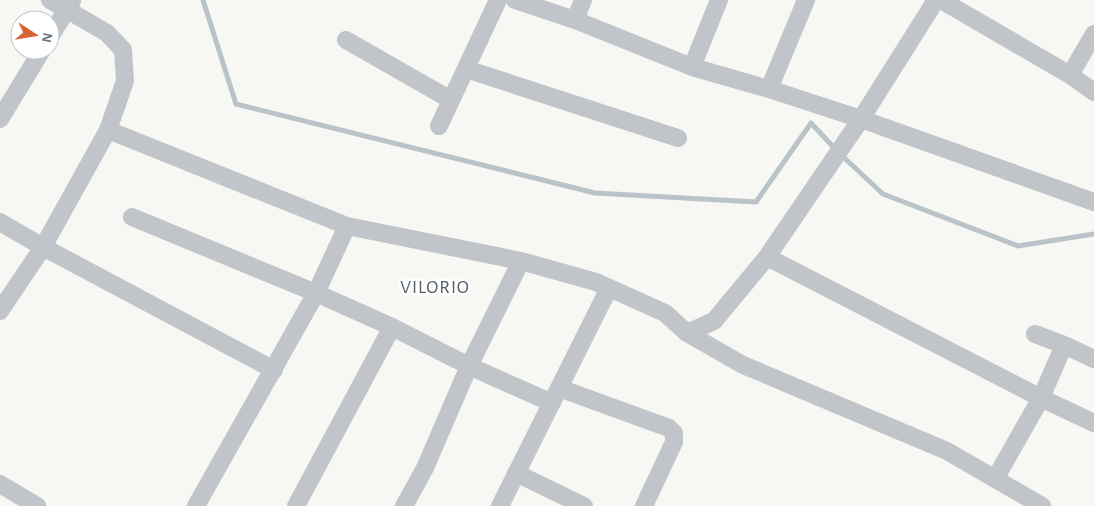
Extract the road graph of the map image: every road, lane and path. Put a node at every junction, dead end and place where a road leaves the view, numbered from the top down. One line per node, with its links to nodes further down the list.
1 (50, 0): 9 (street)
2 (498, 0): 16 (street)
3 (516, 0): 11 (street)
4 (583, 0): 11 (street)
5 (719, 0): 15 (street)
6 (806, 0): 18 (street)
7 (936, 0): 22 (street)
8 (941, 0): 17 (street)
9 (69, 5): 10 (street); 24 (street)
10 (60, 20)
11 (575, 20): 15 (street)
12 (1094, 34): 17 (street)
13 (346, 40): 20 (street)
14 (36, 60): 21 (street)
15 (692, 67): 18 (street)
16 (466, 69): 20 (street); 25 (street)
17 (1070, 75): 19 (street)
18 (769, 89): 22 (street)
19 (1094, 92)
20 (451, 100): 23 (street)
21 (0, 119)
22 (861, 119): 26 (street); 31 (street)
23 (439, 126)
24 (108, 130): 29 (street); 30 (street)
25 (678, 138)
26 (1094, 202)
27 (132, 216): 34 (street)
28 (0, 222): 30 (street)
29 (346, 226): 32 (street); 34 (street)
30 (43, 247): 35 (street); 42 (street)
31 (766, 258): 37 (street); 44 (street)
32 (521, 261): 33 (street); 41 (street)
33 (610, 288): 37 (street); 43 (street)
34 (316, 293): 36 (street); 42 (street)
35 (0, 311)
36 (392, 327): 41 (street); 51 (street)
37 (687, 332): 47 (street)
38 (1035, 334): 39 (street)
39 (1064, 345): 40 (street); 44 (street)
40 (1094, 359)
41 (469, 366): 43 (street); 52 (street)
42 (274, 370): 50 (street)
43 (555, 396): 46 (street); 55 (street)
44 (1041, 398): 45 (street); 47 (street)
45 (1094, 423)
46 (516, 473): 53 (street); 54 (street)
47 (995, 479): 56 (street)
48 (0, 484): 49 (street)
49 (37, 506)
50 (196, 506)
51 (296, 506)
52 (404, 506)
53 (500, 506)
54 (584, 506)
55 (644, 506)
56 (1042, 506)

